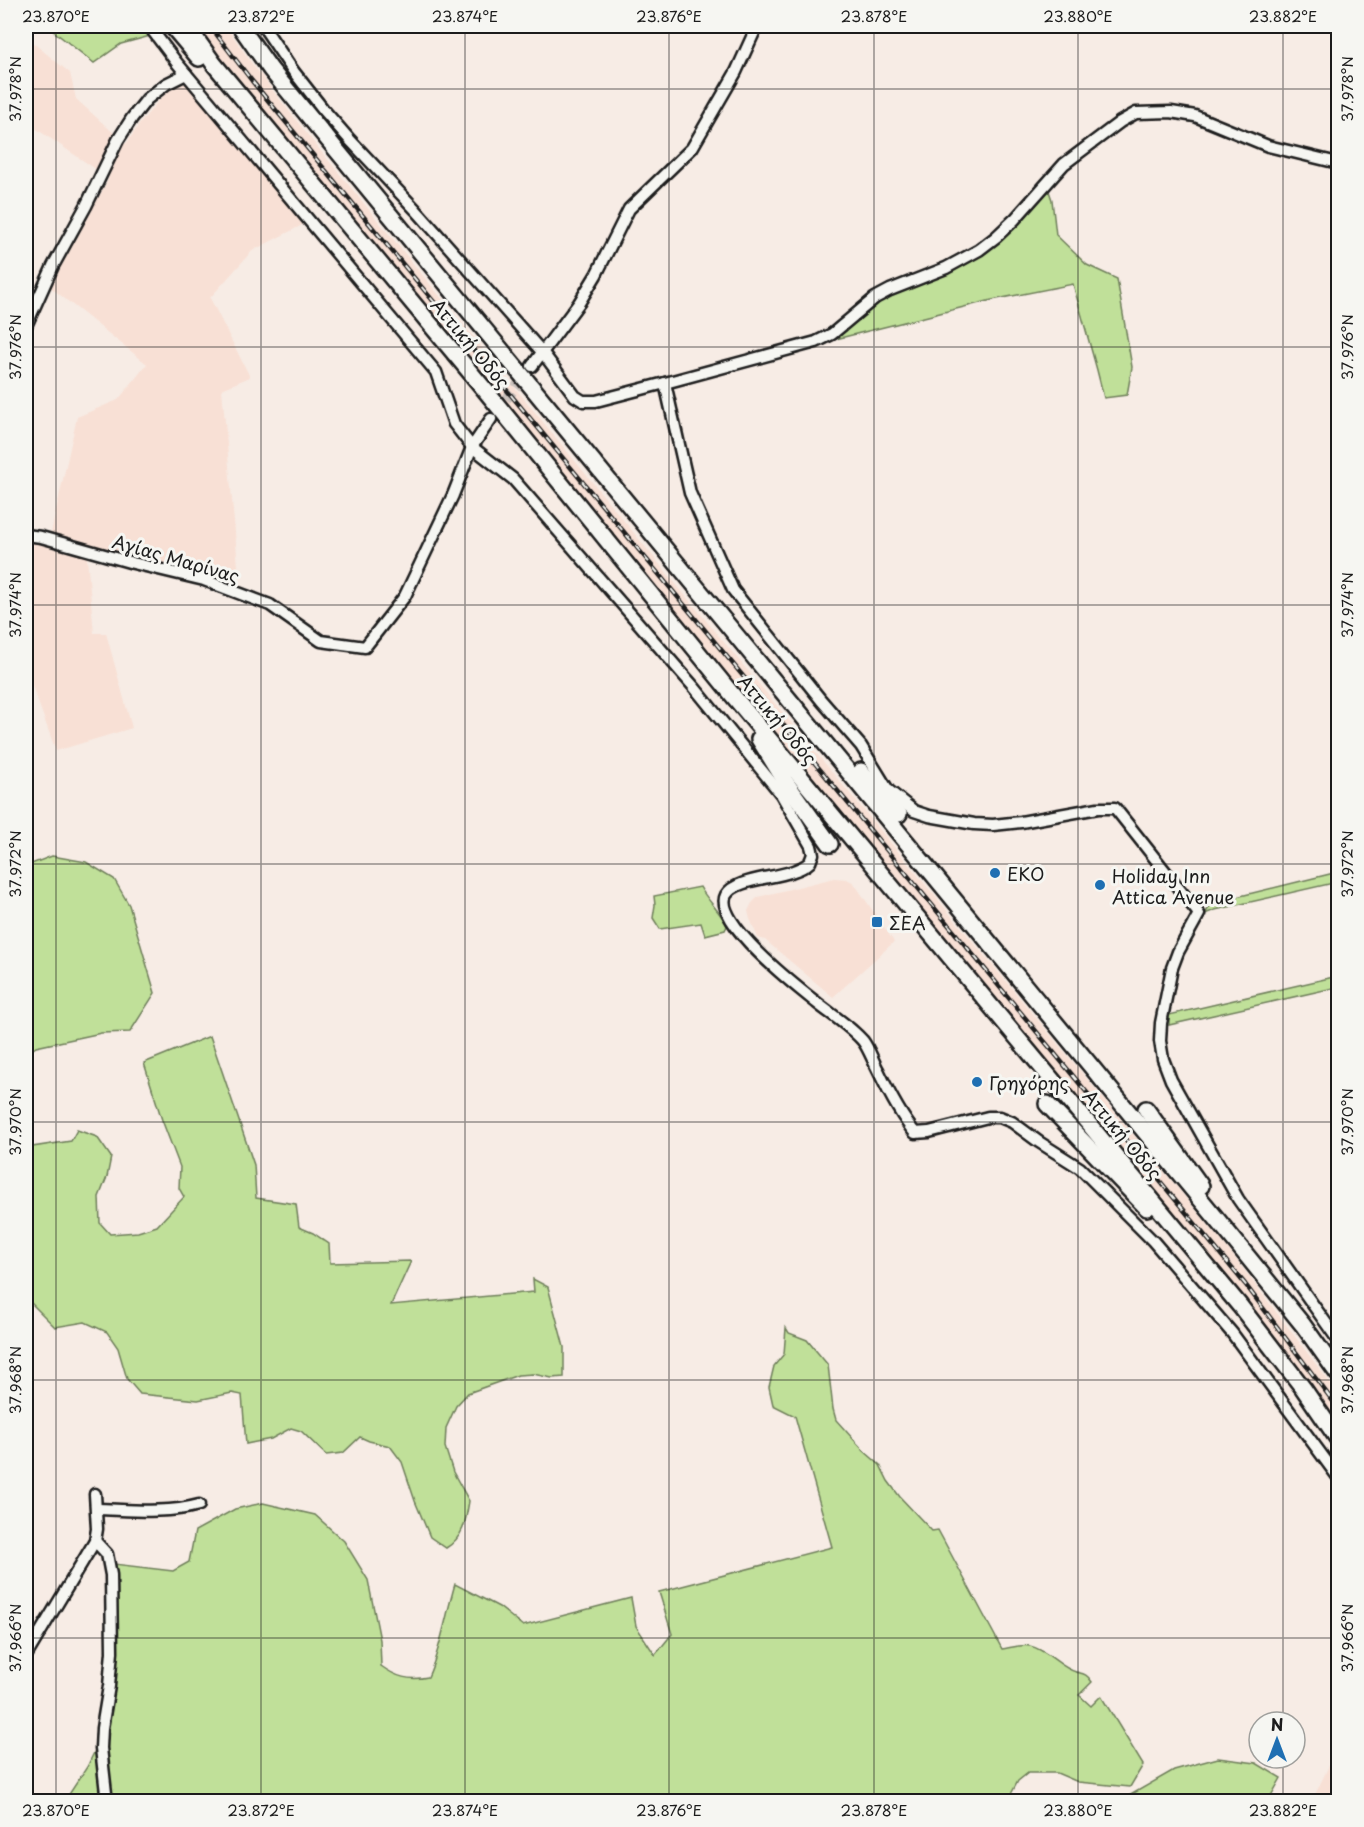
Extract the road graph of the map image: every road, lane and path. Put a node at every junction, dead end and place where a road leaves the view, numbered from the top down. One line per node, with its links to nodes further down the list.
1 (149, 26): 7 (street)
2 (172, 26): 8 (highway)
3 (187, 26): 8 (highway, Αττική Οδός)
4 (240, 26): 17 (highway, Αττική Οδός)
5 (263, 26): 11 (street)
6 (757, 26): 11 (street)
7 (186, 74): 10 (street); 15 (street)
8 (261, 120): 18 (highway, Αττική Οδός)
9 (1338, 163): 13 (street)
10 (26, 326)
11 (543, 353): 12 (street); 13 (street)
12 (532, 366)
13 (665, 383): 25 (street)
14 (491, 419): 15 (street)
15 (472, 447): 16 (street, Αγίας Μαρίνας); 28 (street)
16 (26, 535)
17 (708, 600): 19 (highway); 23 (highway, Αττική Οδός)
18 (735, 698): 20 (highway); 24 (highway, Αττική Οδός)
19 (899, 814)
20 (830, 844)
21 (1047, 1104): 24 (highway)
22 (1146, 1109): 23 (highway)
23 (1230, 1235): 26 (highway, Αττική Οδός)
24 (1199, 1257): 27 (highway, Αττική Οδός)
25 (1338, 1340)
26 (1338, 1374)
27 (1338, 1439)
28 (1338, 1477)
29 (95, 1494): 31 (street)
30 (199, 1505): 31 (street)
31 (97, 1509): 32 (street)
32 (95, 1541): 33 (street); 34 (street)
33 (26, 1656)
34 (106, 1802)

